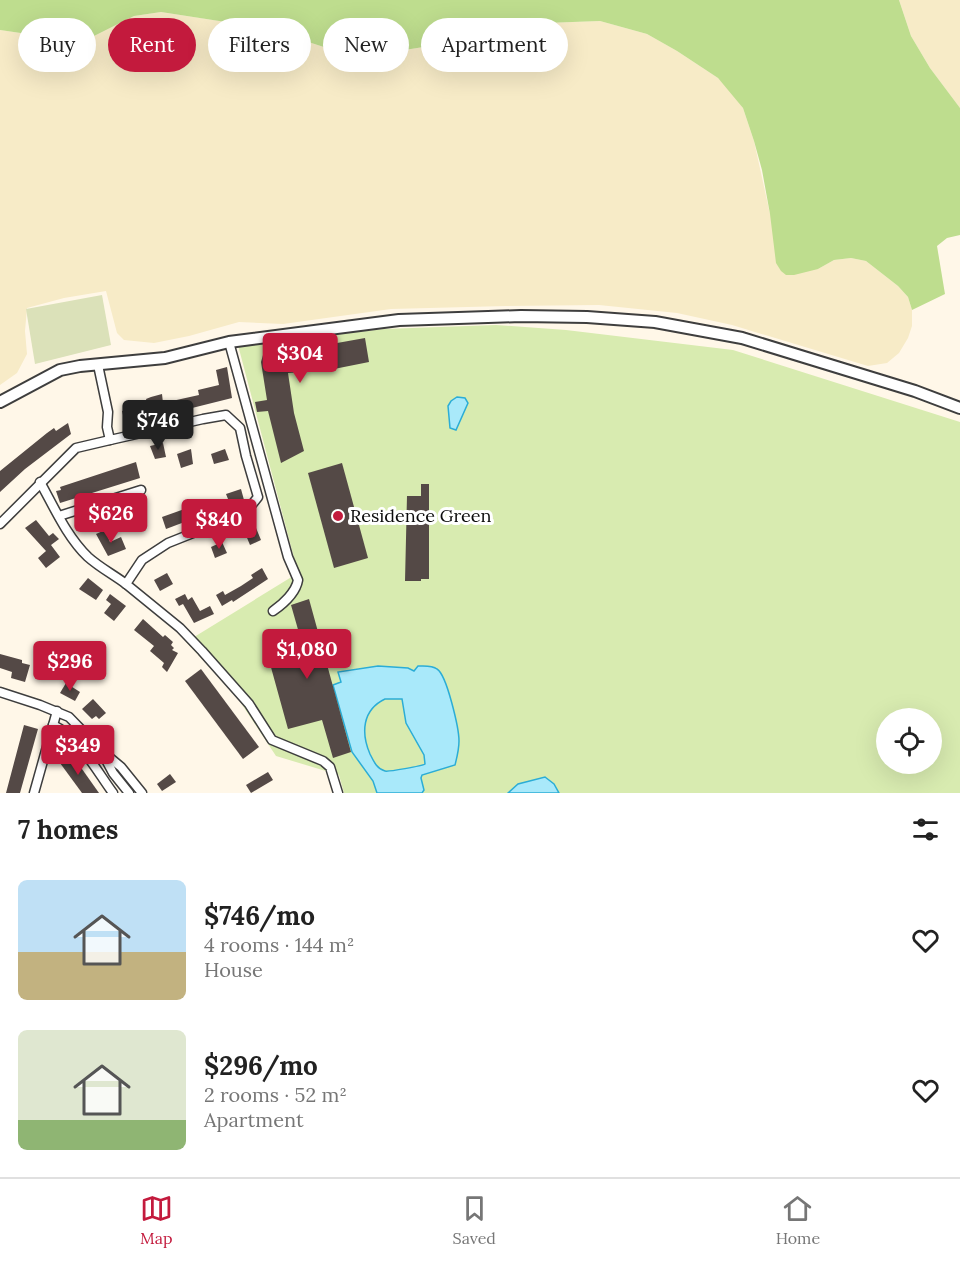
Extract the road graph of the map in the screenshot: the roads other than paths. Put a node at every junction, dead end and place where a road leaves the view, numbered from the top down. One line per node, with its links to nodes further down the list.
1 (229, 342): 2 (street); 4 (street); 11 (street)
2 (98, 365): 3 (street); 5 (street)
3 (0, 402)
4 (960, 408)
5 (110, 440): 6 (street); 10 (street)
6 (40, 482): 8 (street); 9 (street)
7 (141, 490): 8 (street)
8 (58, 516): 10 (street)
9 (0, 524)
10 (126, 584): 20 (street)
11 (273, 611)
12 (0, 692): 13 (street)
13 (57, 711): 14 (street); 15 (street)
14 (53, 725): 16 (street); 17 (street)
15 (103, 752): 18 (street); 19 (street)
16 (33, 793)
17 (113, 793)
18 (129, 793)
19 (142, 793)
20 (338, 793)

